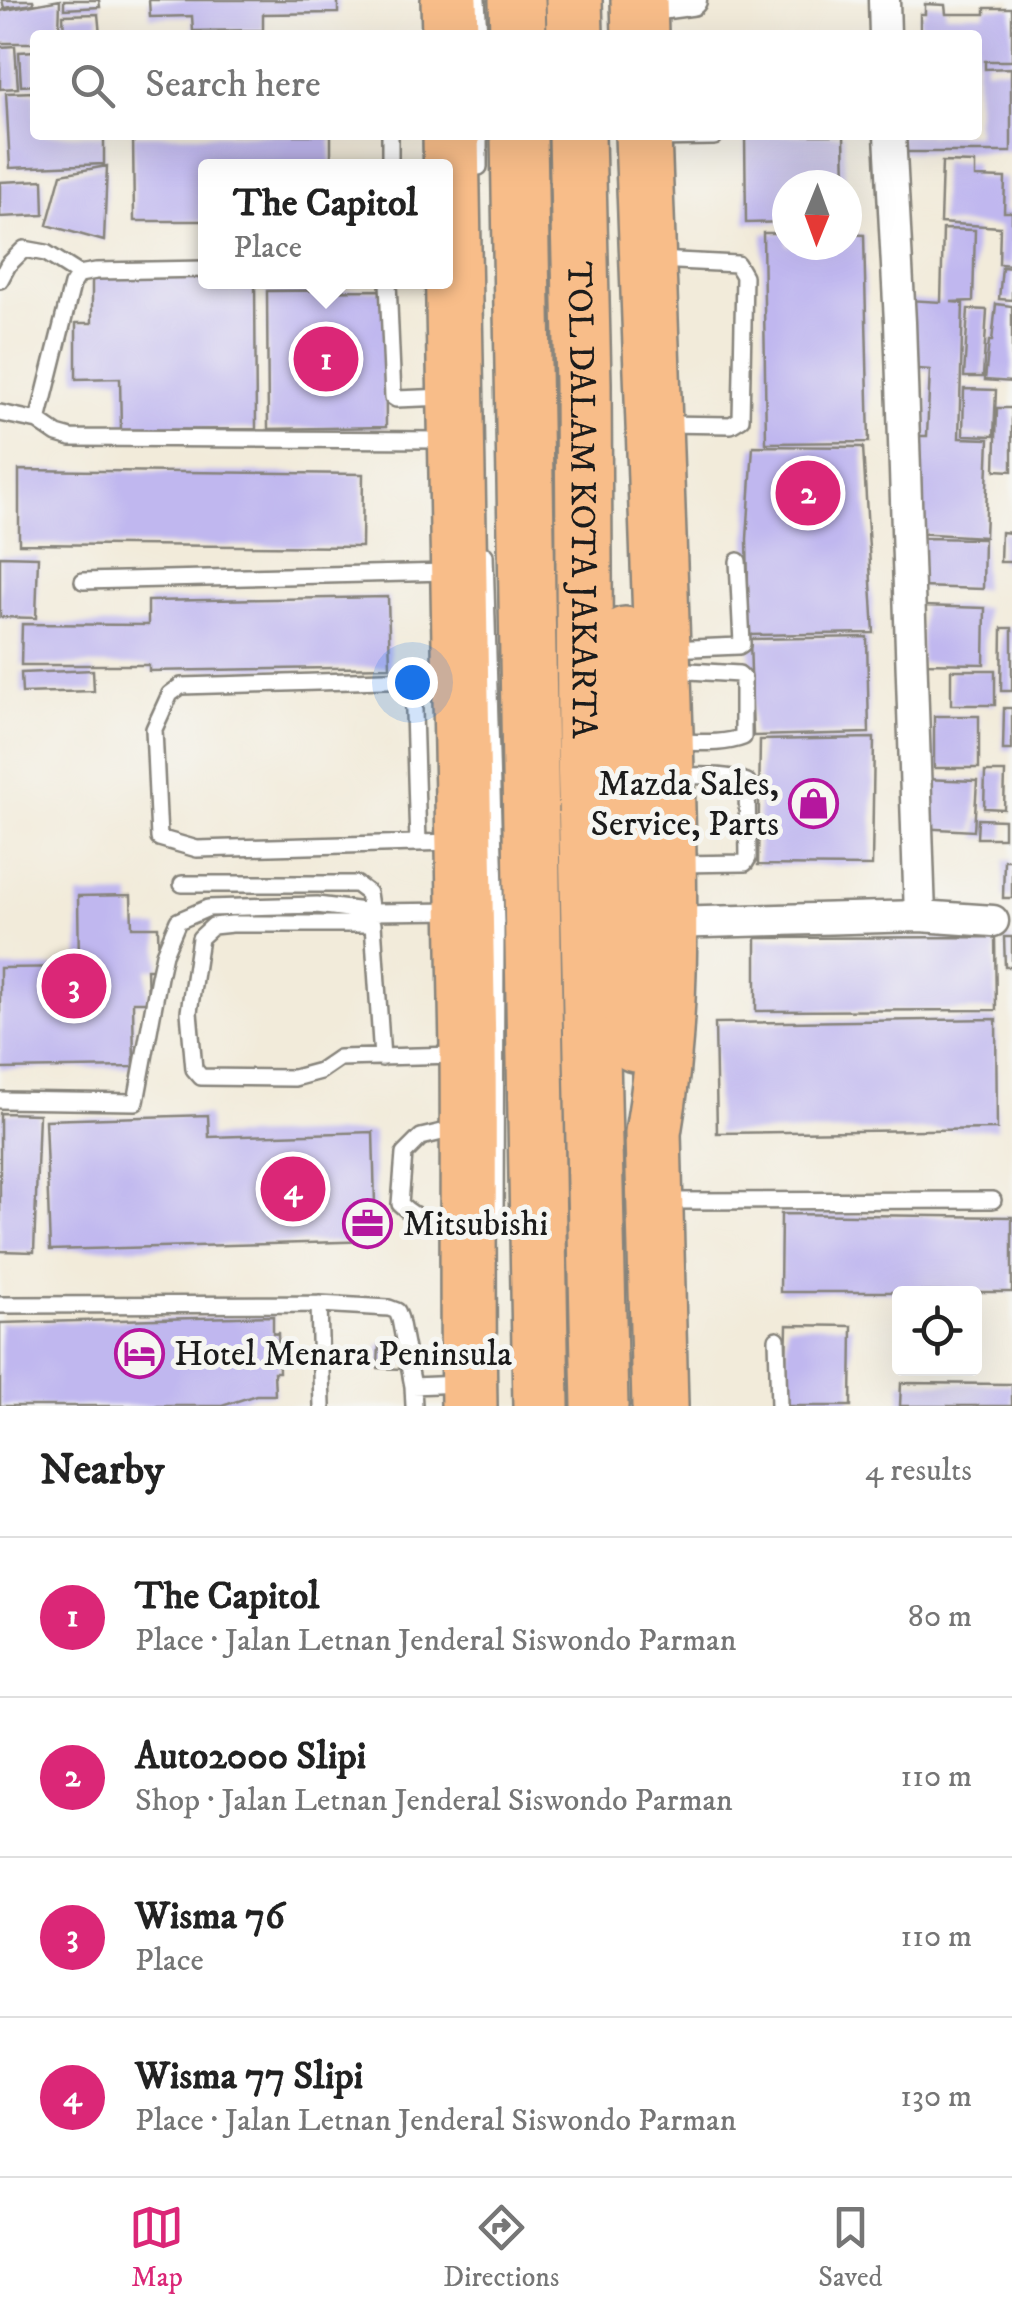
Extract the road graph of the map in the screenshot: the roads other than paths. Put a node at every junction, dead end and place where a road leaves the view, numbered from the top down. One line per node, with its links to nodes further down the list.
1 (449, 0): 6 (highway)
2 (477, 0): 7 (lane)
3 (518, 0): 8 (highway)
4 (574, 0): 9 (highway)
5 (884, 0): 10 (street)
6 (450, 30)
7 (479, 30)
8 (518, 30)
9 (575, 30)
10 (885, 30)
11 (478, 140): 17 (lane)
12 (520, 140): 59 (highway, TOL DALAM KOTA JAKARTA)
13 (577, 140): 23 (highway, TOL DALAM KOTA JAKARTA)
14 (643, 140): 18 (highway)
15 (890, 140): 40 (street)
16 (453, 184): 17 (highway)
17 (455, 234): 25 (highway)
18 (648, 260): 27 (highway); 27 (lane)
19 (198, 269): 20 (lane)
20 (80, 274): 21 (lane); 26 (lane)
21 (0, 280)
22 (388, 289): 25 (lane)
23 (583, 384): 48 (highway); 60 (highway, TOL DALAM KOTA JAKARTA)
24 (0, 413): 26 (lane)
25 (456, 418): 26 (lane); 28 (highway)
26 (38, 421)
27 (653, 424): 33 (highway)
28 (471, 557): 31 (lane); 34 (highway); 51 (lane)
29 (738, 561): 33 (lane)
30 (643, 563): 32 (lane)
31 (83, 581)
32 (644, 582)
33 (663, 659): 35 (highway); 35 (lane)
34 (436, 679): 36 (highway); 36 (lane)
35 (666, 759): 37 (highway); 37 (lane)
36 (441, 843): 39 (highway)
37 (668, 864): 43 (highway)
38 (182, 884): 41 (lane)
39 (465, 911): 41 (lane); 45 (highway)
40 (920, 916): 42 (street); 43 (street)
41 (372, 918): 46 (lane); 46 (lane); 47 (lane)
42 (993, 920)
43 (670, 923): 48 (highway)
44 (651, 982): 48 (lane)
45 (468, 1055): 46 (lane); 51 (highway)
46 (382, 1058)
47 (0, 1100)
48 (654, 1134): 50 (highway)
49 (992, 1200): 50 (lane)
50 (655, 1201): 61 (highway)
51 (471, 1229): 56 (highway)
52 (319, 1304): 53 (lane); 55 (lane); 57 (lane)
53 (0, 1305)
54 (777, 1339): 62 (lane)
55 (413, 1386): 56 (lane); 58 (lane)
56 (469, 1395)
57 (322, 1406)
58 (414, 1406)
59 (541, 1406)
60 (600, 1406)
61 (660, 1406)
62 (779, 1406)

